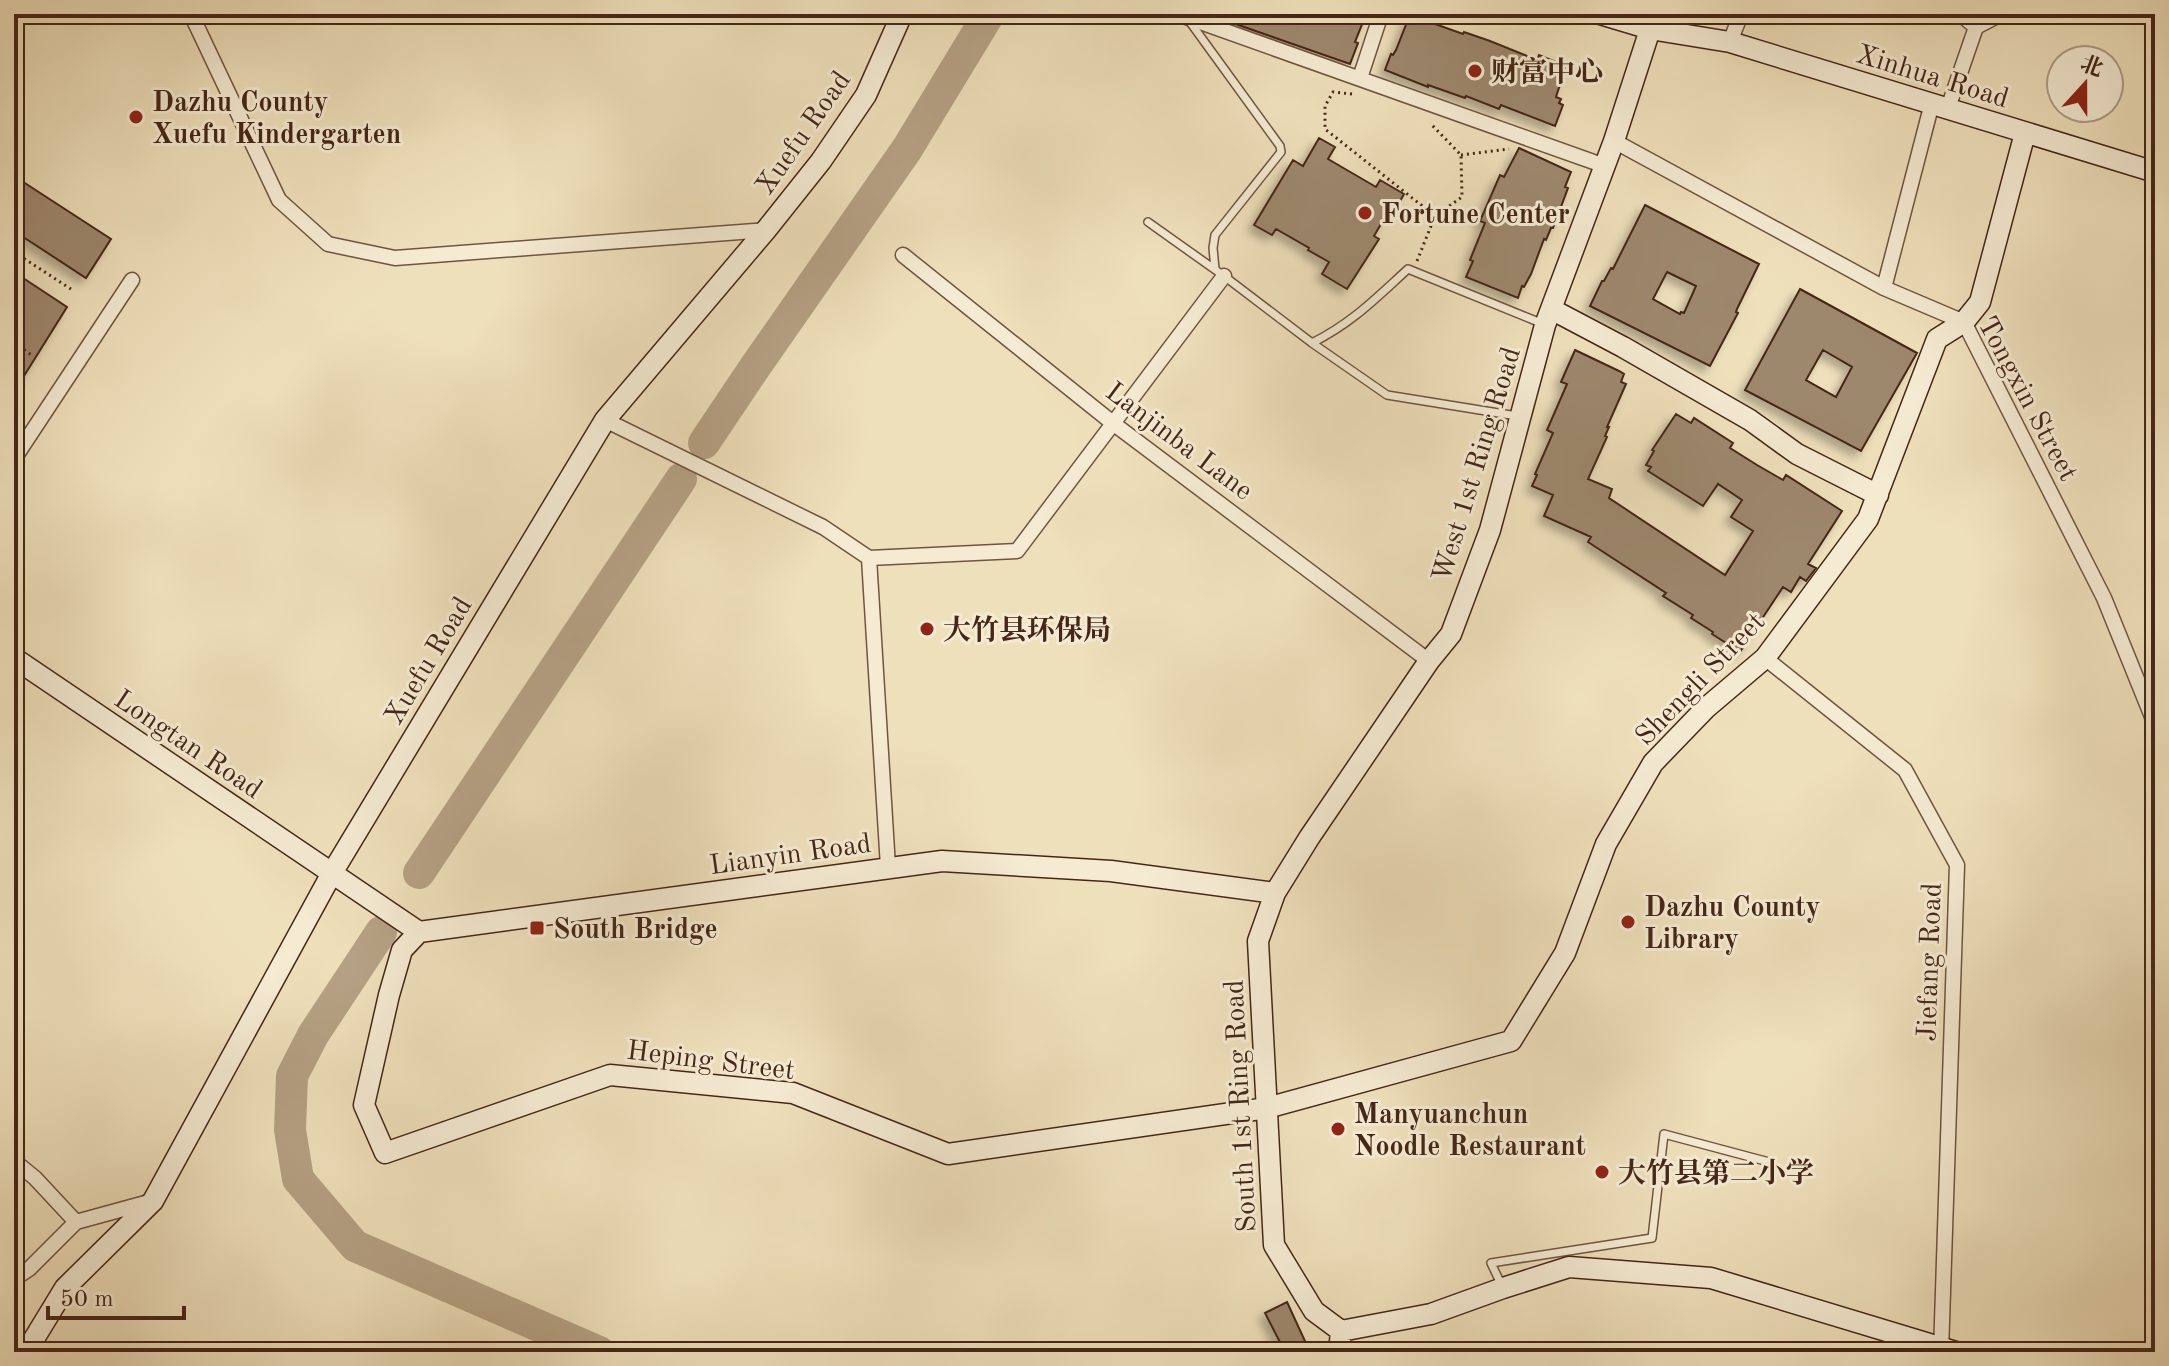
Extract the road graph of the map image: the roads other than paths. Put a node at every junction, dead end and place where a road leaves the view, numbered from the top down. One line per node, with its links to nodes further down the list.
1 (191, 14): 19 (street)
2 (902, 14): 19 (street, Xuefu Road)
3 (1381, 14): 12 (street)
4 (1600, 14): 9 (street, Xinhua Road)
5 (1741, 14): 11 (street)
6 (1960, 14): 10 (street)
7 (2001, 14): 10 (street)
8 (1185, 16): 12 (street); 21 (lane)
9 (1652, 22): 11 (street, Xinhua Road); 15 (street, West 1st Ring Road)
10 (1976, 27): 13 (street)
11 (1730, 42): 13 (street, Xinhua Road)
12 (1360, 78): 16 (street)
13 (1940, 106): 14 (street, Xinhua Road); 23 (street)
14 (2025, 133): 17 (street, Xinhua Road); 25 (street, Shengli Street)
15 (1614, 141): 16 (street, West 1st Ring Road); 23 (street, Tongxin Street)
16 (1605, 166): 24 (street, West 1st Ring Road)
17 (2155, 172)
18 (1148, 222): 21 (lane)
19 (766, 230): 28 (street, Xuefu Road)
20 (903, 255): 29 (street, Lanjinba Lane)
21 (1220, 273): 26 (lane); 29 (street)
22 (132, 280): 30 (street)
23 (1884, 288): 25 (street, Tongxin Street)
24 (1548, 317): 26 (lane); 27 (street, West 1st Ring Road); 31 (street)
25 (1964, 322): 31 (street, Shengli Street); 36 (street, Tongxin Street)
26 (1312, 343): 27 (lane)
27 (1520, 417): 35 (street, West 1st Ring Road)
28 (605, 420): 32 (street); 38 (street, Xuefu Road)
29 (1114, 424): 32 (street); 35 (street, Lanjinba Lane)
30 (14, 459)
31 (1878, 495): 34 (street, Shengli Street)
32 (869, 558): 37 (street)
33 (14, 658): 38 (street, Longtan Road)
34 (1765, 658): 41 (street, Shengli Street); 49 (street, Jiefang Road)
35 (1429, 661): 39 (street, West 1st Ring Road)
36 (2155, 724)
37 (888, 867): 39 (street, Lianyin Road); 40 (street, Lianyin Road)
38 (332, 873): 40 (street); 44 (street, Xuefu Road)
39 (1275, 893): 41 (street, South 1st Ring Road)
40 (419, 932): 41 (street, Heping Street)
41 (1267, 1108): 48 (street, South 1st Ring Road)
42 (14, 1161): 45 (street)
43 (1769, 1162): 47 (lane)
44 (153, 1201): 45 (street); 50 (street, Xuefu Road)
45 (76, 1222): 46 (street)
46 (14, 1279)
47 (1503, 1288): 48 (street); 49 (street)
48 (1341, 1331): 51 (street)
49 (1946, 1351)
50 (26, 1352)
51 (1339, 1352)

